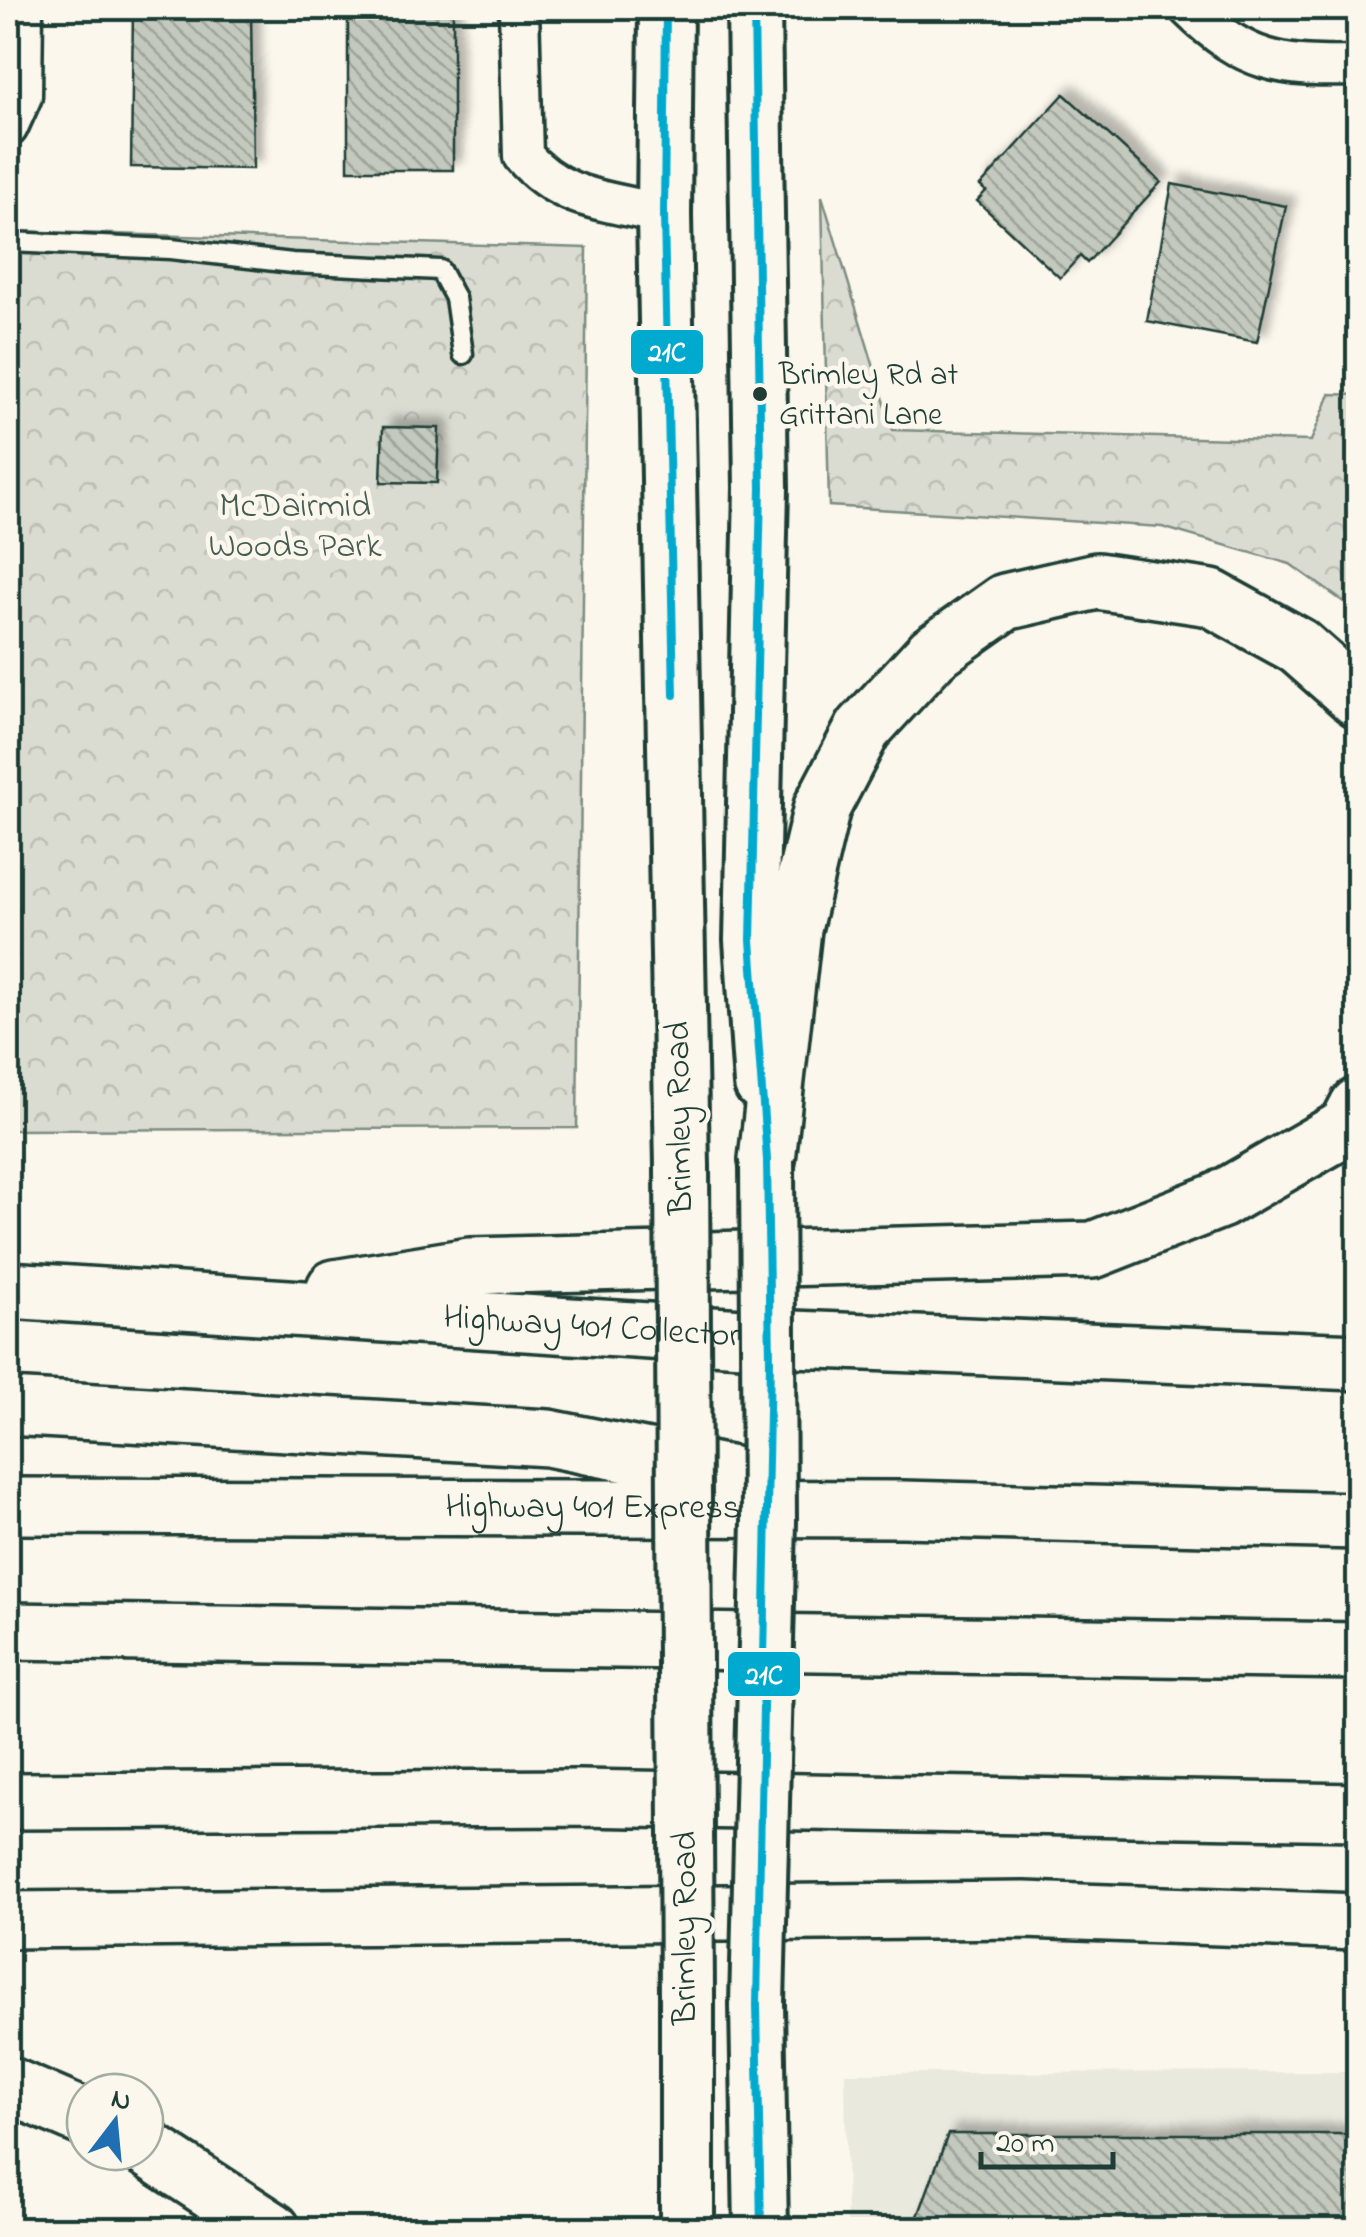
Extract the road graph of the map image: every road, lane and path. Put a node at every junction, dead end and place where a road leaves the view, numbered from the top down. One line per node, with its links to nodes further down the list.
1 (23, 8): 7 (street)
2 (519, 8): 8 (street)
3 (666, 8): 8 (main road, Brimley Road)
4 (754, 8): 13 (main road, Brimley Road)
5 (1188, 8): 6 (street)
6 (1358, 66)
7 (8, 127)
8 (664, 216): 31 (main road, Brimley Road, bridge)
9 (8, 242): 10 (lane)
10 (463, 354)
11 (1358, 699): 13 (highway)
12 (1358, 1106): 15 (highway)
13 (767, 1160): 32 (main road, Brimley Road, bridge)
14 (8, 1290): 15 (highway, Highway 401 Collector)
15 (243, 1303): 16 (highway, Highway 401 Collector)
16 (1358, 1362)
17 (8, 1407): 19 (highway)
18 (8, 1506): 19 (highway, Highway 401 Express)
19 (902, 1508): 20 (highway, Highway 401 Express)
20 (1358, 1520)
21 (8, 1631): 22 (highway)
22 (1358, 1651)
23 (8, 1802): 24 (highway)
24 (1358, 1812)
25 (8, 1920): 26 (highway)
26 (1358, 1922)
27 (8, 2085): 28 (highway)
28 (65, 2109)
29 (165, 2160): 30 (highway)
30 (272, 2230)
31 (687, 2230)
32 (761, 2230)

